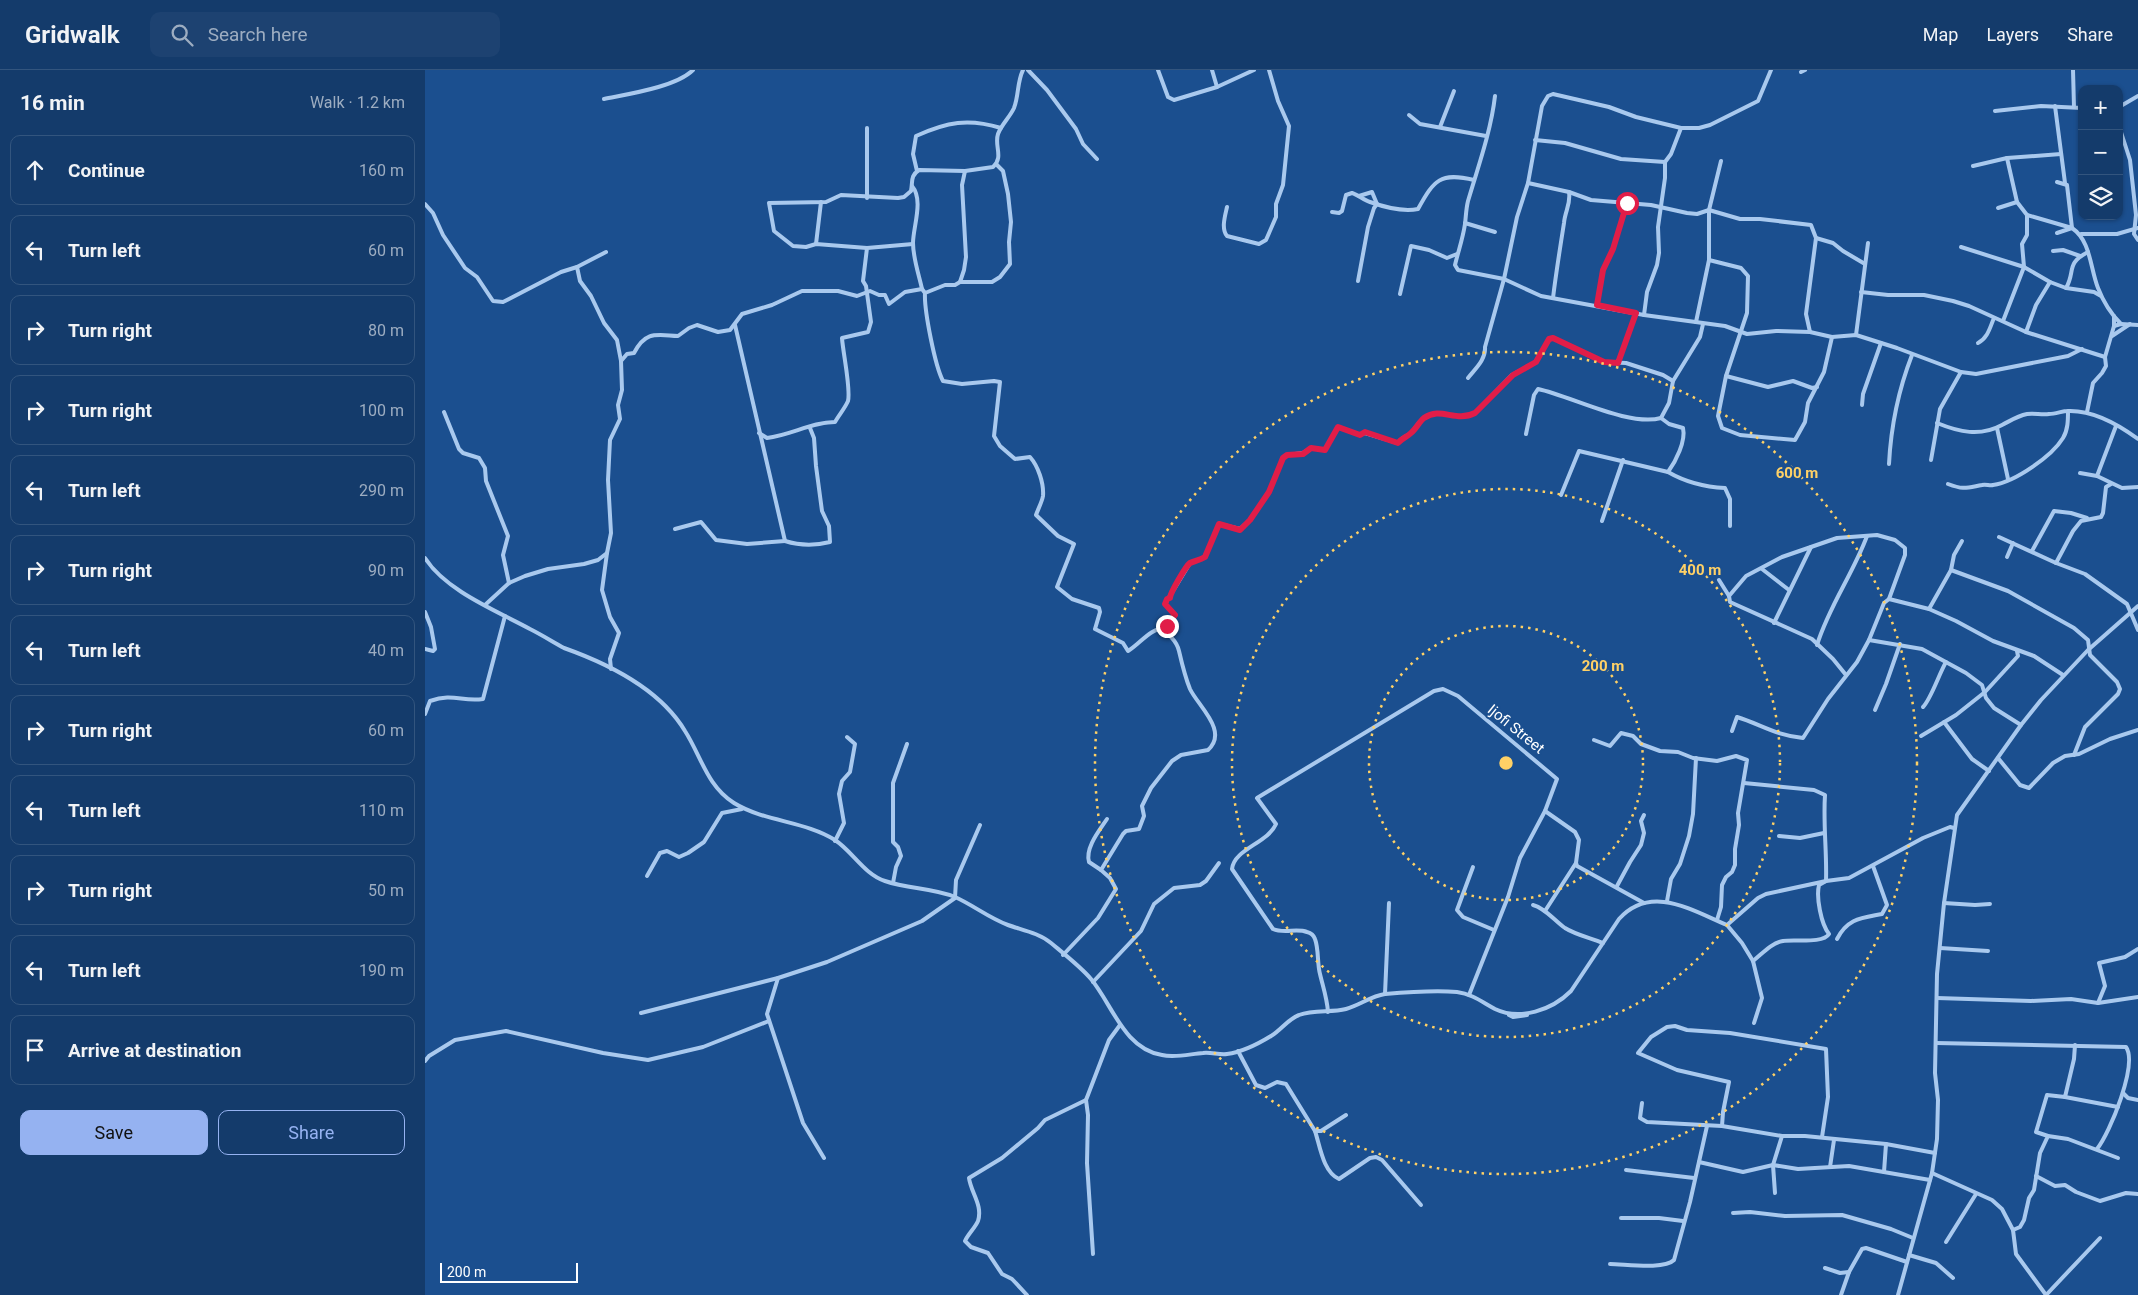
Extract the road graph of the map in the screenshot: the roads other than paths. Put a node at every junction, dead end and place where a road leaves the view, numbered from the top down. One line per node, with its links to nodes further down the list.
1 (693, 70): 14 (street)
2 (1023, 70): 23 (street)
3 (1028, 70): 30 (street)
4 (1158, 70): 10 (street)
5 (1212, 70): 10 (street)
6 (1254, 70): 10 (street)
7 (1269, 70): 51 (street)
8 (1771, 70): 24 (street)
9 (2073, 70): 17 (street)
10 (1217, 87)
11 (1454, 91): 21 (street)
12 (1495, 96): 26 (street)
13 (2138, 96): 15 (street)
14 (604, 99)
15 (2123, 105)
16 (2055, 106): 17 (street); 19 (street); 28 (street)
17 (2074, 107): 18 (street)
18 (2078, 108)
19 (1995, 111)
20 (1409, 116): 21 (street)
21 (1440, 127): 26 (street)
22 (867, 128): 44 (street)
23 (1001, 128): 33 (street); 36 (street)
24 (1681, 128): 27 (street); 32 (street)
25 (2120, 130): 58 (street)
26 (1485, 136): 37 (street)
27 (1535, 140): 32 (street); 39 (street)
28 (2061, 154): 29 (street); 40 (street)
29 (2007, 158): 34 (street); 46 (street)
30 (1097, 159)
31 (1721, 161): 53 (street)
32 (1665, 162): 50 (street)
33 (996, 164): 35 (street); 79 (street)
34 (1973, 166)
35 (965, 171): 36 (street); 79 (street)
36 (917, 172): 41 (street)
37 (1475, 180): 49 (street); 56 (street)
38 (2057, 182): 40 (street)
39 (1528, 183): 42 (street); 78 (street)
40 (2065, 183): 57 (street)
41 (912, 186): 44 (street); 66 (street)
42 (1569, 192): 47 (street); 90 (street)
43 (1359, 196): 49 (street); 49 (street); 54 (street)
44 (867, 198): 45 (street)
45 (821, 202): 65 (street); 65 (street)
46 (2017, 202): 52 (street); 55 (street)
47 (1627, 203): 50 (street); 91 (street)
48 (425, 204): 76 (street)
49 (1377, 204): 80 (street)
50 (1660, 206): 53 (street); 93 (street)
51 (1227, 208)
52 (1998, 208)
53 (1709, 210): 62 (street); 74 (street)
54 (1332, 212)
55 (2027, 215): 57 (street); 77 (street)
56 (1465, 223): 59 (street); 72 (street)
57 (2073, 228): 60 (street); 61 (street)
58 (2136, 228): 61 (street); 63 (street)
59 (1495, 232)
60 (2057, 233)
61 (2081, 234): 71 (street)
62 (1816, 238): 75 (street); 106 (street)
63 (2138, 240)
64 (1868, 243): 75 (street)
65 (815, 244): 68 (street)
66 (913, 244): 68 (street); 84 (street)
67 (1961, 246): 77 (street)
68 (867, 248): 85 (street)
69 (2053, 251): 73 (street)
70 (606, 252): 76 (street)
71 (2088, 252): 73 (street); 82 (street)
72 (1457, 254): 78 (street); 88 (street)
73 (2080, 256): 83 (street)
74 (1709, 260): 98 (street); 105 (street)
75 (1865, 264): 86 (street)
76 (577, 267): 116 (street)
77 (2024, 267): 81 (street); 97 (street)
78 (1504, 279): 90 (street); 120 (street)
79 (960, 282): 84 (street)
80 (1358, 282)
81 (2050, 282): 83 (street); 107 (street)
82 (2097, 286): 87 (street); 89 (street)
83 (2066, 288): 87 (street)
84 (923, 291): 85 (street); 175 (street)
85 (866, 292): 102 (street); 130 (street)
86 (1861, 292): 95 (street); 108 (street)
87 (2094, 292): 89 (street)
88 (1400, 294)
89 (2101, 296): 94 (street)
90 (1553, 298): 91 (street)
91 (1597, 305): 92 (street)
92 (1636, 313): 93 (street); 117 (street)
93 (1645, 315): 98 (street)
94 (2114, 316): 100 (street); 104 (street)
95 (1994, 318): 97 (street); 112 (street)
96 (2138, 318): 103 (street)
97 (2003, 321): 107 (street)
98 (1696, 322): 99 (street)
99 (1703, 324): 105 (street); 121 (street)
100 (2121, 324): 101 (street); 104 (street)
101 (2130, 324): 103 (street); 109 (street)
102 (735, 325): 116 (street); 132 (street)
103 (2138, 325)
104 (2114, 326): 109 (street)
105 (1742, 332): 106 (street); 119 (street)
106 (1810, 332): 110 (street)
107 (2027, 332): 113 (street)
108 (1856, 335): 110 (street); 111 (street)
109 (2112, 336): 115 (street)
110 (1832, 337): 122 (street)
111 (1881, 343): 114 (street); 123 (street)
112 (1978, 343)
113 (2082, 349): 115 (street); 118 (street)
114 (1912, 355): 118 (street); 137 (street)
115 (2105, 357): 126 (street)
116 (621, 361): 157 (street)
117 (1618, 363): 121 (street); 175 (street)
118 (1961, 372): 128 (street)
119 (1726, 376): 122 (street); 122 (street)
120 (1468, 378)
121 (1673, 381): 127 (street)
122 (1817, 387)
123 (1862, 405)
124 (2068, 411): 126 (street); 131 (street); 141 (street)
125 (444, 412): 164 (street)
126 (2087, 412): 129 (street)
127 (1661, 418): 133 (street); 138 (street)
128 (1937, 423): 131 (street); 136 (street)
129 (2116, 426): 134 (street); 140 (street)
130 (810, 428): 132 (street); 152 (street)
131 (1997, 428): 141 (street)
132 (758, 432): 152 (street)
133 (1526, 434)
134 (2138, 439)
135 (1623, 460): 138 (street); 145 (street); 147 (street)
136 (1931, 460)
137 (1889, 464)
138 (1668, 472): 148 (street)
139 (2080, 473): 140 (street)
140 (2097, 476): 143 (street)
141 (2008, 479): 142 (street)
142 (1948, 484)
143 (2111, 484): 144 (street); 146 (street)
144 (2138, 487)
145 (1561, 496)
146 (2087, 518): 156 (street); 160 (street)
147 (1601, 521)
148 (1730, 526)
149 (675, 529): 152 (street)
150 (1867, 536): 155 (street); 167 (street); 179 (street)
151 (1999, 537): 154 (street)
152 (785, 541)
153 (1962, 541): 162 (street)
154 (2013, 543): 156 (street); 158 (street)
155 (1811, 547): 161 (street); 165 (street)
156 (2032, 551): 160 (street)
157 (607, 553): 164 (street); 184 (street)
158 (2007, 557)
159 (426, 561): 168 (street)
160 (2055, 563): 172 (street)
161 (1762, 569): 165 (street); 166 (street)
162 (1951, 570): 170 (street); 181 (street)
163 (1719, 580): 166 (street)
164 (509, 583): 168 (street)
165 (1789, 590): 174 (street)
166 (1729, 596): 174 (street)
167 (1889, 599): 170 (street); 177 (street)
168 (485, 605): 173 (street)
169 (2138, 606): 172 (street)
170 (1929, 609): 182 (street)
171 (425, 612): 180 (street)
172 (2129, 612): 176 (street); 181 (street)
173 (505, 616): 184 (street); 190 (street)
174 (1774, 623): 179 (street)
175 (1167, 628): 217 (street)
176 (2138, 630)
177 (1869, 640): 178 (street); 185 (street)
178 (1900, 644): 183 (street); 189 (street)
179 (1817, 645): 185 (street)
180 (425, 649)
181 (2088, 650): 186 (street); 199 (street)
182 (2017, 651): 186 (street); 187 (street)
183 (1946, 662): 187 (street); 188 (street)
184 (611, 669): 204 (street)
185 (1846, 675): 194 (street)
186 (2063, 675): 192 (street)
187 (1985, 692): 191 (street); 192 (street)
188 (1923, 707)
189 (1875, 710)
190 (425, 714)
191 (1944, 722): 195 (street); 202 (street)
192 (2021, 725): 201 (street)
193 (2138, 730): 199 (street)
194 (1732, 731)
195 (1921, 736)
196 (847, 737): 212 (street)
197 (1593, 740): 200 (street)
198 (907, 744): 220 (street)
199 (2074, 755): 201 (street)
200 (1696, 758): 203 (street); 223 (street)
201 (1998, 758): 202 (street)
202 (1989, 771): 209 (street)
203 (1744, 783): 210 (street); 230 (street)
204 (744, 808): 212 (street); 218 (street)
205 (1545, 811): 214 (street); 232 (street, Ijofi Street); 247 (street, Ijofi Street)
206 (1644, 815): 221 (street)
207 (1107, 819): 217 (street)
208 (979, 825): 222 (street)
209 (1954, 828): 215 (street); 226 (street)
210 (1824, 833): 211 (street); 219 (street)
211 (1779, 836)
212 (835, 841): 220 (street)
213 (1219, 863): 241 (street)
214 (1576, 863): 221 (street); 229 (street)
215 (1873, 866): 219 (street); 233 (street)
216 (1473, 867): 232 (street)
217 (1101, 870): 238 (street)
218 (647, 876)
219 (1825, 881): 231 (street); 239 (street)
220 (893, 883): 222 (street)
221 (1617, 886): 225 (street)
222 (955, 898): 238 (street); 240 (street)
223 (1667, 901): 225 (street); 230 (street)
224 (1389, 903): 242 (street)
225 (1644, 903): 234 (street)
226 (1944, 903): 227 (street); 235 (street)
227 (1990, 904)
228 (1533, 905): 229 (street)
229 (1545, 911): 234 (street)
230 (1717, 920): 231 (street)
231 (1727, 924): 239 (street)
232 (1494, 930): 243 (street, Ijofi Street)
233 (1837, 939)
234 (1603, 943): 243 (street)
235 (1940, 948): 237 (street); 245 (street)
236 (2138, 949): 246 (street)
237 (1988, 951)
238 (1063, 955): 241 (street)
239 (1753, 961): 250 (street)
240 (778, 978): 248 (street); 249 (street)
241 (1093, 982): 251 (street)
242 (1385, 994): 243 (street); 247 (street)
243 (1469, 995)
244 (2138, 997): 246 (street)
245 (1937, 998): 246 (street); 252 (street)
246 (2098, 1003)
247 (1328, 1012): 254 (street)
248 (641, 1013)
249 (769, 1021): 255 (street); 273 (street)
250 (1754, 1023)
251 (1119, 1025): 254 (street); 258 (street)
252 (1936, 1043): 253 (street); 272 (street)
253 (2075, 1046): 256 (street); 257 (street)
254 (1238, 1051): 265 (street)
255 (425, 1061)
256 (2123, 1093): 259 (street); 261 (street)
257 (2065, 1096): 261 (street); 267 (street)
258 (1086, 1100): 295 (street); 302 (street)
259 (2138, 1100)
260 (1642, 1102): 263 (street)
261 (2118, 1107): 271 (street)
262 (1346, 1115): 265 (street)
263 (1707, 1126): 264 (street); 275 (street)
264 (1723, 1126): 266 (street); 268 (street)
265 (1315, 1131): 287 (street)
266 (1782, 1136): 268 (street); 276 (street)
267 (2048, 1136): 271 (street); 281 (street)
268 (1822, 1137): 269 (street)
269 (1834, 1140): 270 (street); 277 (street)
270 (1886, 1144): 272 (street); 279 (street)
271 (2097, 1149): 274 (street)
272 (1935, 1152): 280 (street)
273 (824, 1158)
274 (2118, 1158)
275 (1699, 1162): 276 (street); 282 (street)
276 (1773, 1165): 277 (street); 284 (street)
277 (1830, 1167): 279 (street)
278 (1626, 1170): 282 (street)
279 (1883, 1172): 283 (street)
280 (1932, 1173): 283 (street); 285 (street)
281 (2036, 1176): 286 (street); 291 (street)
282 (1694, 1178): 290 (street)
283 (1930, 1180): 292 (street)
284 (1775, 1193)
285 (1976, 1194): 291 (street); 294 (street)
286 (2138, 1194)
287 (1421, 1205)
288 (1733, 1213): 292 (street)
289 (1621, 1218): 290 (street)
290 (1683, 1221): 298 (street)
291 (2013, 1230): 305 (street)
292 (1913, 1238): 296 (street)
293 (2100, 1238): 305 (street)
294 (1946, 1242)
295 (1093, 1254)
296 (1909, 1255): 297 (street); 301 (street)
297 (1907, 1262): 300 (street); 304 (street)
298 (1610, 1264)
299 (1825, 1268): 300 (street)
300 (1849, 1272): 303 (street)
301 (1953, 1278)
302 (1027, 1295)
303 (1841, 1295)
304 (1898, 1295)
305 (2047, 1295)

